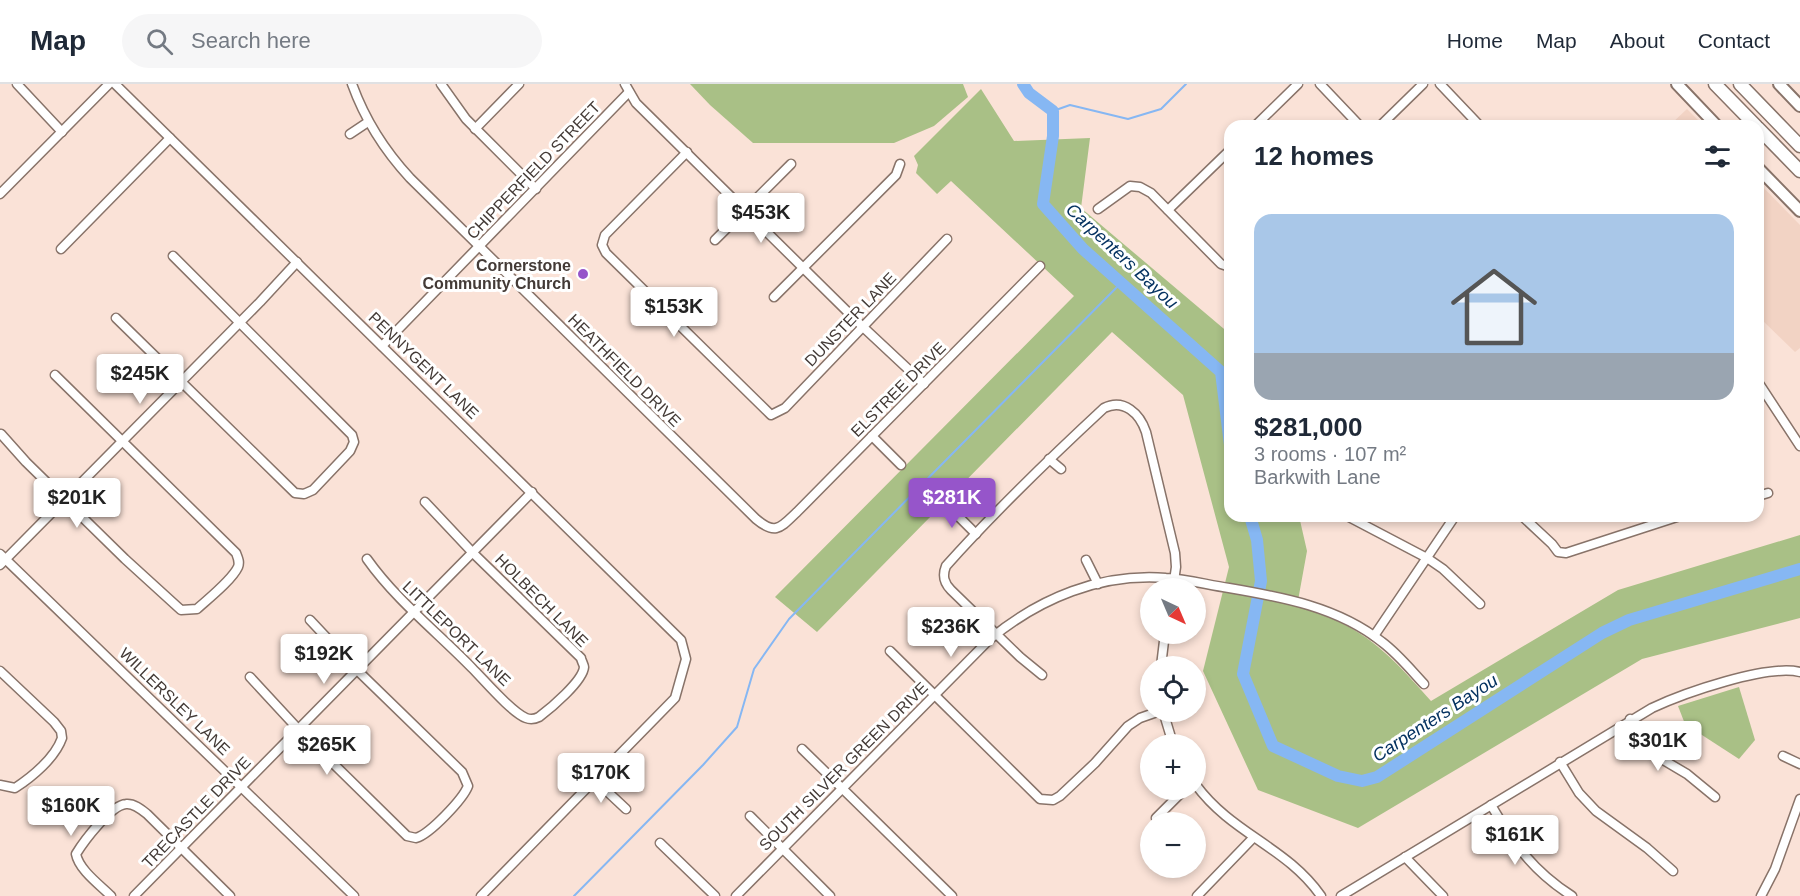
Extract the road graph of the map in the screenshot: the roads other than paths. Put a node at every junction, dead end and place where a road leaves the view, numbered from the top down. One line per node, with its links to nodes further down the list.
1 (17, 84): 25 (street)
2 (109, 84): 25 (street)
3 (115, 84): 28 (street, PENNYGENT LANE)
4 (352, 84): 23 (street, HEATHFIELD DRIVE)
5 (441, 84): 24 (street)
6 (519, 84): 24 (street)
7 (1298, 84): 17 (street)
8 (1320, 84): 18 (street)
9 (1423, 84): 19 (street)
10 (1440, 84): 20 (street)
11 (1677, 84): 21 (main road)
12 (1715, 84): 22 (highway)
13 (1740, 84): 29 (highway)
14 (1779, 84): 16 (main road)
15 (627, 88): 30 (street); 36 (street, CHIPPERFIELD STREET)
16 (1800, 106)
17 (1261, 120)
18 (1354, 120)
19 (1386, 120)
20 (1474, 120)
21 (1711, 120)
22 (1750, 120)
23 (368, 122): 26 (street); 44 (street, HEATHFIELD DRIVE)
24 (475, 129): 36 (street)
25 (62, 132): 37 (street)
26 (350, 134)
27 (1764, 134): 34 (highway)
28 (170, 138): 45 (street); 47 (street, PENNYGENT LANE)
29 (1800, 146)
30 (687, 152): 39 (street); 54 (street, DUNSTER LANE)
31 (1224, 156): 40 (street)
32 (791, 164): 39 (street)
33 (900, 164): 50 (street)
34 (1800, 171)
35 (1764, 174): 41 (main road)
36 (536, 189): 44 (street, CHIPPERFIELD STREET)
37 (0, 194)
38 (1098, 209): 40 (street)
39 (745, 210): 43 (street); 50 (street)
40 (1168, 210): 48 (street)
41 (1800, 211)
42 (947, 239): 54 (street, DUNSTER LANE)
43 (715, 240)
44 (479, 246): 55 (street, CHIPPERFIELD STREET); 77 (street, HEATHFIELD DRIVE)
45 (61, 249)
46 (172, 256): 53 (street)
47 (297, 262): 53 (street); 55 (street, PENNYGENT LANE)
48 (1224, 265)
49 (1040, 266): 58 (street, ELSTREE DRIVE)
50 (804, 268): 51 (street); 54 (street)
51 (774, 297)
52 (116, 318): 57 (street)
53 (238, 323): 57 (street); 57 (street)
54 (863, 327): 58 (street)
55 (382, 346): 67 (street, PENNYGENT LANE)
56 (56, 375): 62 (street)
57 (180, 382): 62 (street)
58 (924, 384): 61 (street, ELSTREE DRIVE)
59 (1764, 391): 63 (street)
60 (1, 434): 70 (street)
61 (872, 436): 65 (street); 77 (street, ELSTREE DRIVE)
62 (122, 442): 70 (street); 70 (street)
63 (1800, 446)
64 (1049, 459): 66 (street); 78 (street); 84 (street)
65 (901, 465)
66 (1061, 469)
67 (532, 492): 79 (street, TRECASTLE DRIVE); 109 (street, PENNYGENT LANE)
68 (1768, 493): 69 (street)
69 (1764, 494)
70 (66, 500): 81 (street)
71 (425, 502): 79 (street, HOLBECH LANE)
72 (948, 506): 78 (street)
73 (1358, 522): 80 (street)
74 (1451, 522): 80 (street)
75 (1528, 522): 76 (street)
76 (1662, 522)
77 (775, 529)
78 (976, 534): 91 (street)
79 (473, 553): 89 (street, TRECASTLE DRIVE); 103 (street, HOLBECH LANE)
80 (1427, 558): 88 (street); 92 (street)
81 (2, 559): 111 (street, WILLERSLEY LANE)
82 (367, 559): 89 (street, LITTLEPORT LANE)
83 (1086, 560): 86 (street)
84 (1174, 578)
85 (1140, 579): 86 (street, SOUTH SILVER GREEN DRIVE)
86 (1098, 584): 91 (street, SOUTH SILVER GREEN DRIVE)
87 (1206, 586): 92 (street, SOUTH SILVER GREEN DRIVE)
88 (1480, 604)
89 (414, 612): 94 (street, TRECASTLE DRIVE); 103 (street, LITTLEPORT LANE)
90 (310, 620): 94 (street)
91 (996, 633): 97 (street); 100 (street, SOUTH SILVER GREEN DRIVE)
92 (1374, 636): 99 (street, SOUTH SILVER GREEN DRIVE)
93 (890, 651): 100 (street)
94 (357, 670): 104 (street, TRECASTLE DRIVE); 104 (street)
95 (0, 671): 110 (street)
96 (1800, 672): 102 (street)
97 (1042, 675)
98 (250, 677): 104 (street)
99 (1424, 684)
100 (933, 695): 101 (street); 112 (street, SOUTH SILVER GREEN DRIVE)
101 (1140, 718)
102 (1630, 719): 107 (street); 114 (street)
103 (534, 720)
104 (299, 730): 111 (street, TRECASTLE DRIVE)
105 (802, 749): 112 (street)
106 (1783, 756): 108 (street)
107 (1560, 762): 117 (street); 126 (street)
108 (1800, 764)
109 (595, 780): 118 (street); 131 (street)
110 (0, 785)
111 (241, 786): 123 (street, TRECASTLE DRIVE); 130 (street, WILLERSLEY LANE)
112 (842, 787): 124 (street, SOUTH SILVER GREEN DRIVE); 135 (street)
113 (1206, 796): 121 (street)
114 (1715, 797)
115 (1800, 799): 141 (street)
116 (1174, 800): 119 (street)
117 (1491, 805): 125 (street); 140 (street)
118 (626, 809)
119 (1162, 812)
120 (750, 816): 124 (street)
121 (1253, 837): 136 (street); 137 (street)
122 (660, 843): 132 (street)
123 (182, 848): 127 (street); 128 (street, TRECASTLE DRIVE); 129 (street)
124 (781, 849): 133 (street, SOUTH SILVER GREEN DRIVE); 134 (street)
125 (1405, 857): 138 (street); 139 (street)
126 (1673, 871)
127 (111, 896)
128 (134, 896)
129 (231, 896)
130 (354, 896)
131 (481, 896)
132 (715, 896)
133 (736, 896)
134 (830, 896)
135 (952, 896)
136 (1197, 896)
137 (1321, 896)
138 (1341, 896)
139 (1443, 896)
140 (1572, 896)
141 (1761, 896)

